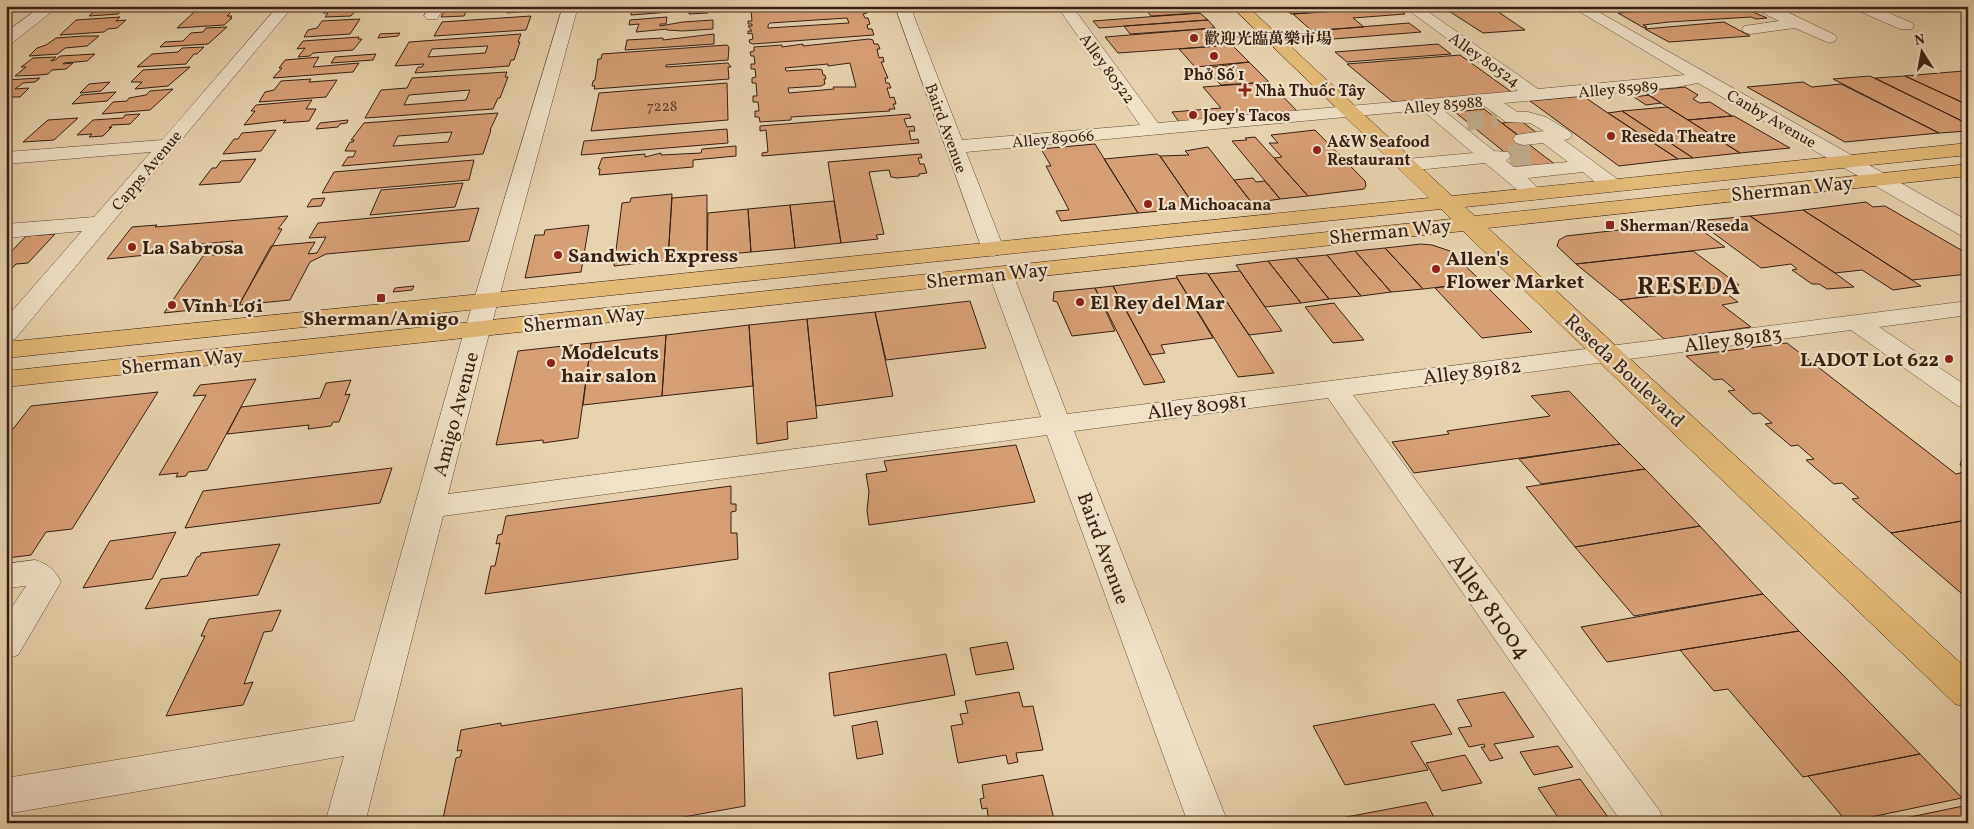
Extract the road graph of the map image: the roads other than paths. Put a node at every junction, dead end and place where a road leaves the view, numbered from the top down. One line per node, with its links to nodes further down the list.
1 (52, 6): 15 (street)
2 (286, 6): 23 (street, Capps Avenue)
3 (571, 6): 42 (street, Amigo Avenue)
4 (902, 6): 25 (street, Baird Avenue)
5 (1064, 6): 21 (street, Alley 80522)
6 (1238, 6): 20 (main road, Reseda Boulevard)
7 (1410, 6): 17 (street, Alley 80524)
8 (1577, 6): 16 (street, Canby Avenue)
9 (1768, 6): 11 (street)
10 (1859, 6): 12 (street)
11 (1798, 23): 13 (street); 14 (street)
12 (1906, 26)
13 (1750, 29)
14 (1829, 38)
15 (6, 40)
16 (1700, 77): 17 (street, Alley 85989); 29 (street, Canby Avenue)
17 (1535, 95): 19 (street, Alley 85988)
18 (1431, 108): 19 (street, Alley 89066); 20 (street, Alley 89066); 27 (street)
19 (1498, 110): 24 (street)
20 (1355, 115): 21 (street, Alley 89066); 30 (main road, Reseda Boulevard)
21 (1153, 130): 25 (street, Alley 89066)
22 (1523, 139): 24 (street)
23 (168, 145): 28 (street); 37 (street, Capps Avenue)
24 (1544, 145): 31 (street)
25 (954, 146): 41 (street, Baird Avenue)
26 (1968, 149): 29 (main road, Sherman Way)
27 (1495, 154): 30 (street); 31 (street); 35 (street)
28 (6, 158)
29 (1846, 161): 33 (street, Canby Avenue); 34 (main road, Sherman Way)
30 (1407, 165): 36 (main road, Reseda Boulevard)
31 (1586, 166): 34 (street)
32 (1968, 170): 33 (main road, Sherman Way)
33 (1877, 179): 38 (main road, Sherman Way); 39 (street, Canby Avenue)
34 (1612, 185): 35 (main road, Sherman Way)
35 (1534, 193): 36 (main road, Sherman Way)
36 (1447, 202): 38 (main road, Reseda Boulevard); 41 (main road, Sherman Way)
37 (101, 223): 40 (street); 46 (street, Capps Avenue)
38 (1469, 223): 41 (main road, Sherman Way); 48 (main road, Reseda Boulevard)
39 (1968, 230)
40 (6, 231)
41 (997, 261): 42 (main road, Sherman Way); 45 (main road, Sherman Way); 52 (street, Baird Avenue)
42 (487, 302): 45 (street, Amigo Avenue); 47 (main road, Sherman Way)
43 (1968, 308): 44 (street, Alley 89183)
44 (1857, 323): 48 (street, Alley 89183); 51 (street)
45 (478, 330): 49 (main road, Sherman Way); 53 (street, Amigo Avenue)
46 (6, 334)
47 (6, 350)
48 (1608, 354): 50 (street, Alley 89182); 56 (main road, Reseda Boulevard)
49 (6, 379)
50 (1335, 389): 52 (street, Alley 80981); 61 (street, Alley 81004)
51 (1968, 400)
52 (1059, 424): 53 (street, Alley 80981); 60 (street, Baird Avenue)
53 (431, 507): 57 (street, Amigo Avenue)
54 (6, 576): 55 (street)
55 (6, 645)
56 (1968, 693)
57 (370, 735): 58 (street); 59 (street, Amigo Avenue)
58 (6, 796)
59 (345, 823)
60 (1208, 823)
61 (1645, 823)

